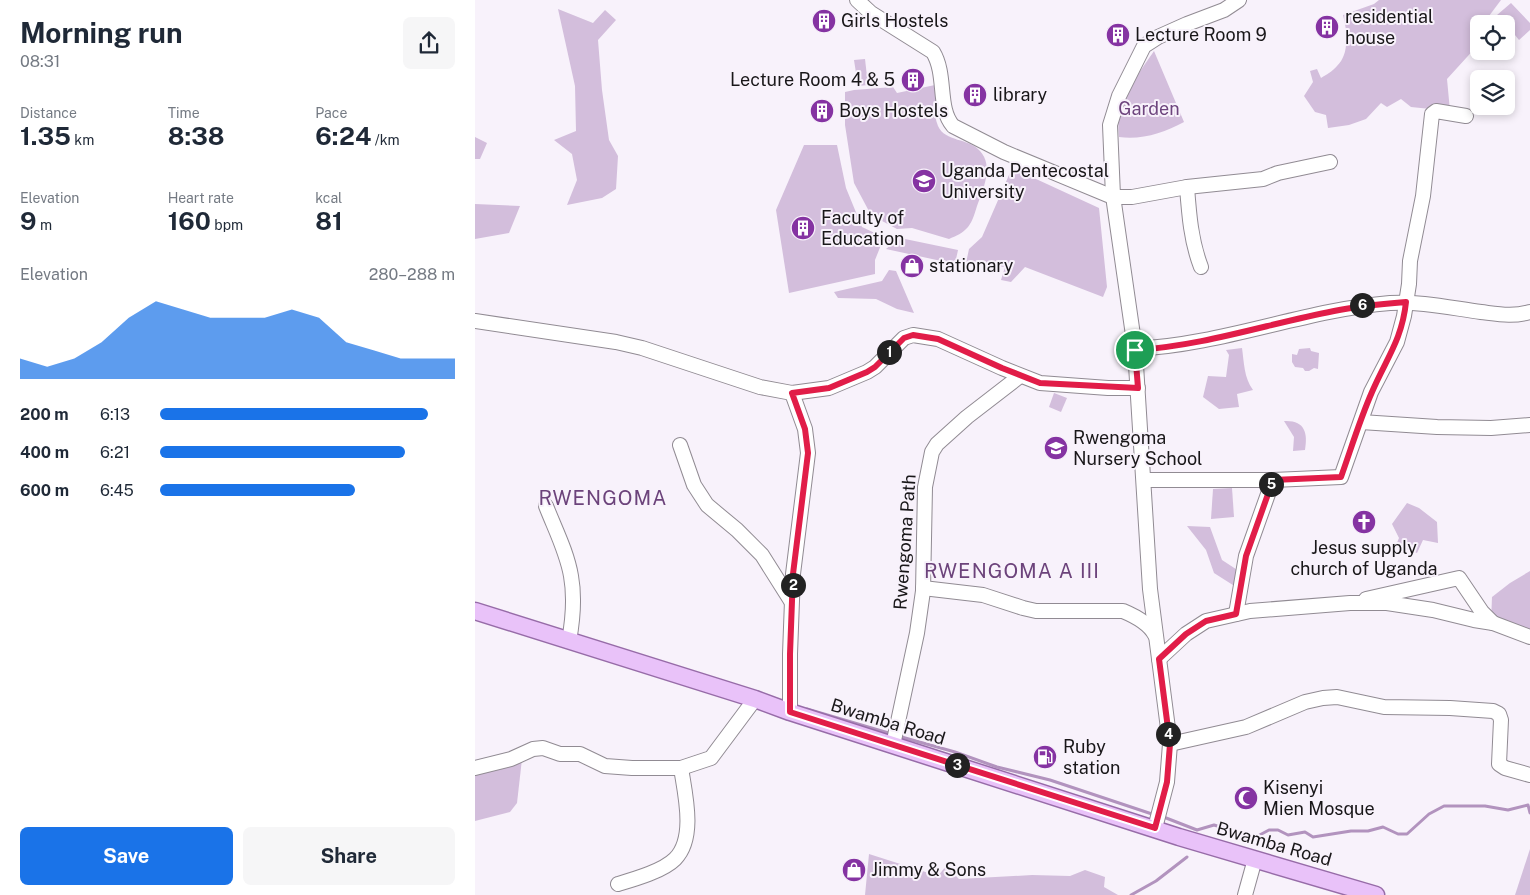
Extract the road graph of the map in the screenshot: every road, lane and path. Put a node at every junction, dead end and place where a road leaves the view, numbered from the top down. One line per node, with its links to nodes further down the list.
1 (857, 0): 6 (street)
2 (1239, 0): 6 (street)
3 (1466, 116): 8 (street)
4 (1330, 162): 5 (street)
5 (1187, 187): 6 (street); 7 (street)
6 (1113, 196): 11 (street)
7 (1201, 267)
8 (1406, 302): 9 (street); 11 (street); 15 (street)
9 (1530, 312)
10 (475, 320): 14 (street)
11 (1135, 350): 13 (street)
12 (1020, 376): 13 (street); 14 (street); 21 (street, Rwengoma Path)
13 (1138, 388): 18 (street)
14 (792, 393): 22 (street)
15 (1361, 422): 16 (street); 19 (street)
16 (1530, 425)
17 (680, 445): 22 (street)
18 (1144, 480): 19 (street); 27 (street)
19 (1273, 480): 25 (street)
20 (546, 506): 29 (street)
21 (923, 588): 27 (street); 34 (street, Rwengoma Path)
22 (792, 602): 32 (street)
23 (1350, 603): 25 (street); 26 (street); 26 (street)
24 (475, 611): 29 (main road, Bwamba Road)
25 (1236, 614): 30 (street)
26 (1493, 623): 28 (street)
27 (1155, 635): 30 (street)
28 (1530, 637)
29 (569, 641): 31 (main road, Bwamba Road)
30 (1159, 659): 33 (street)
31 (755, 699): 32 (main road, Bwamba Road); 36 (street)
32 (790, 712): 34 (main road, Bwamba Road)
33 (1170, 744): 37 (street); 38 (street)
34 (893, 745): 38 (main road, Bwamba Road)
35 (475, 768): 36 (street)
36 (681, 768): 40 (street)
37 (1530, 775)
38 (1155, 828): 39 (main road, Bwamba Road)
39 (1255, 859): 41 (main road, Bwamba Road); 42 (street)
40 (618, 884)
41 (1341, 890): 43 (main road, Bwamba Road)
42 (1245, 895)
43 (1376, 895)

